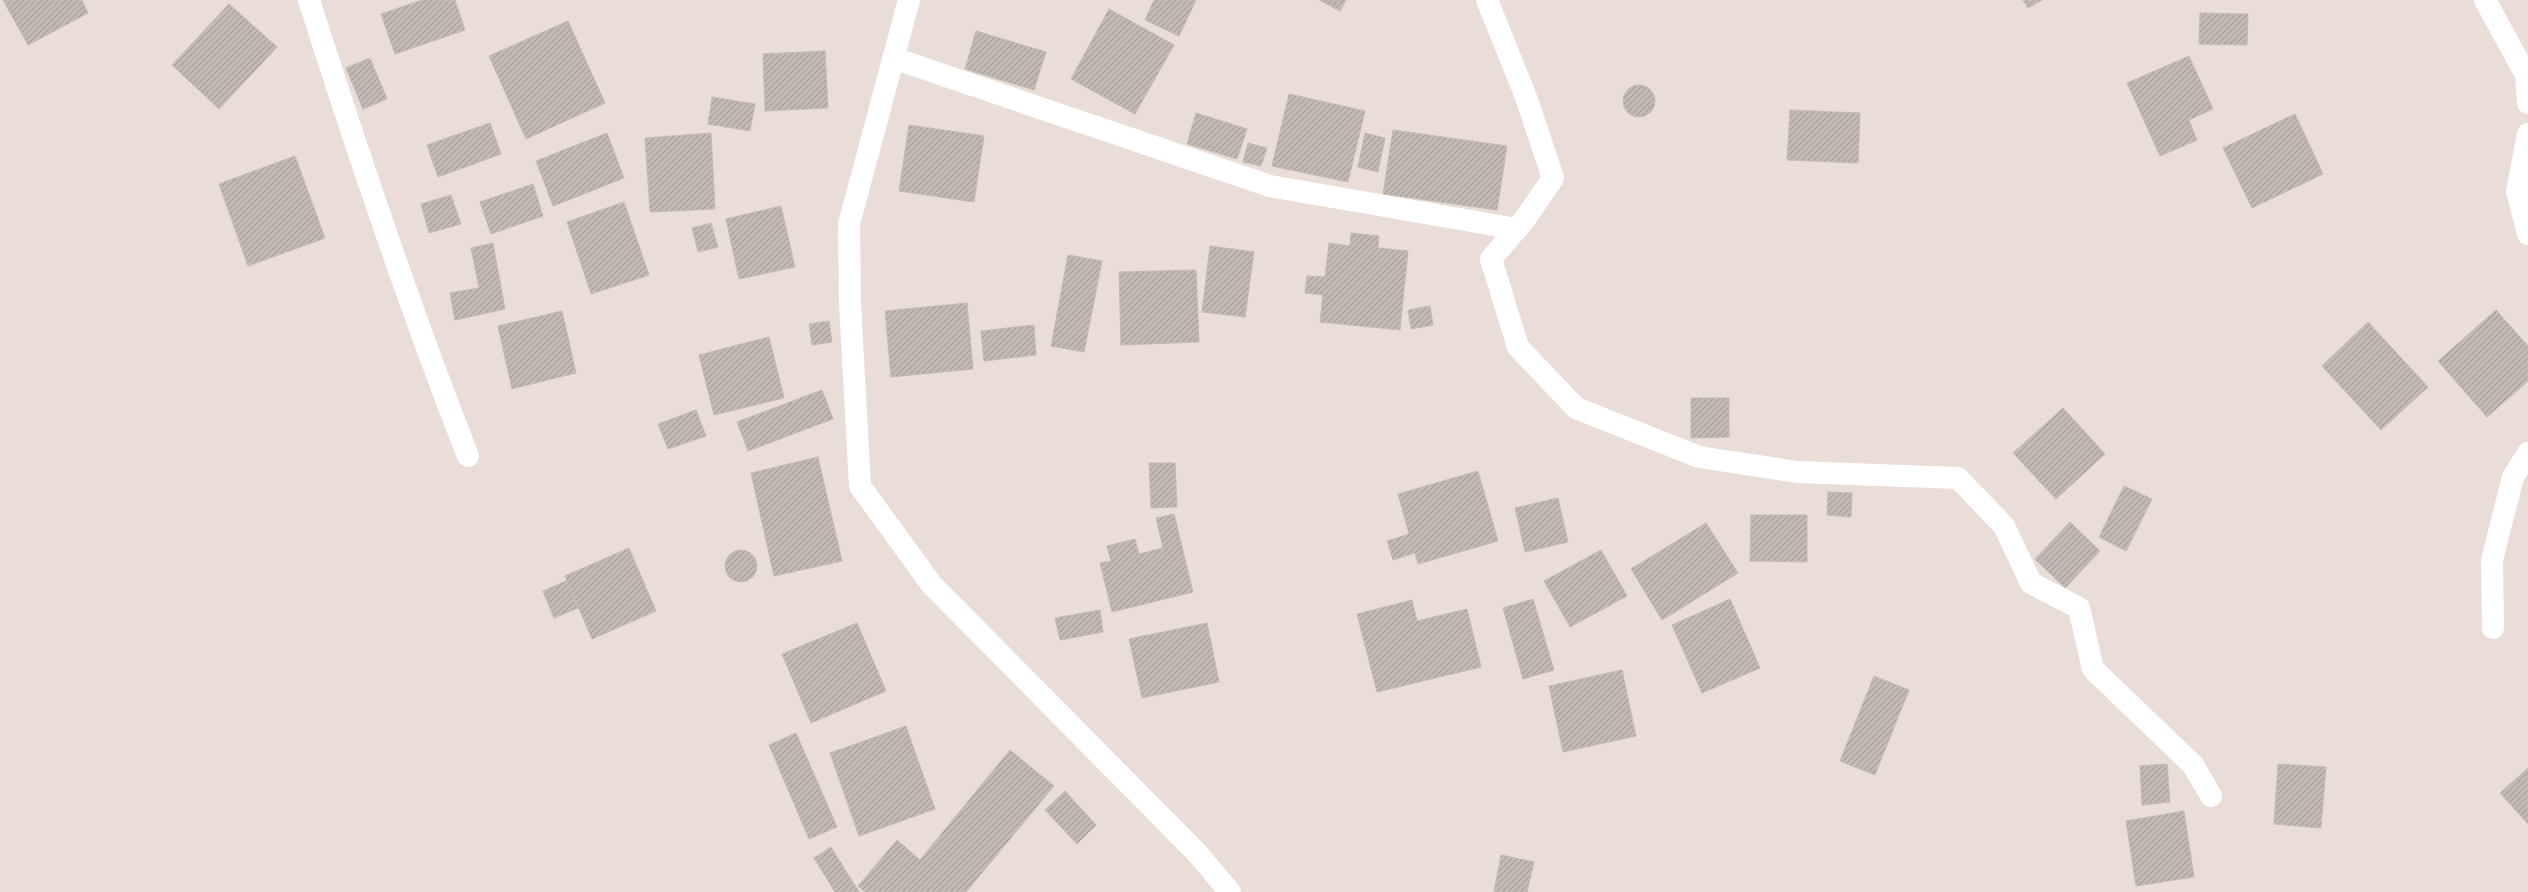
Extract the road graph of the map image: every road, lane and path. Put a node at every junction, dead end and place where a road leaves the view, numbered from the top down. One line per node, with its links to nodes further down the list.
1 (309, 0): 11 (street)
2 (909, 0): 5 (street)
3 (1487, 0): 8 (street)
4 (2485, 0): 6 (street)
5 (893, 58): 8 (street); 14 (street)
6 (2528, 103)
7 (2528, 134): 9 (street)
8 (1516, 229): 13 (street)
9 (2528, 234)
10 (2528, 453): 12 (street)
11 (468, 456)
12 (2493, 628)
13 (2211, 796)
14 (1230, 892)

